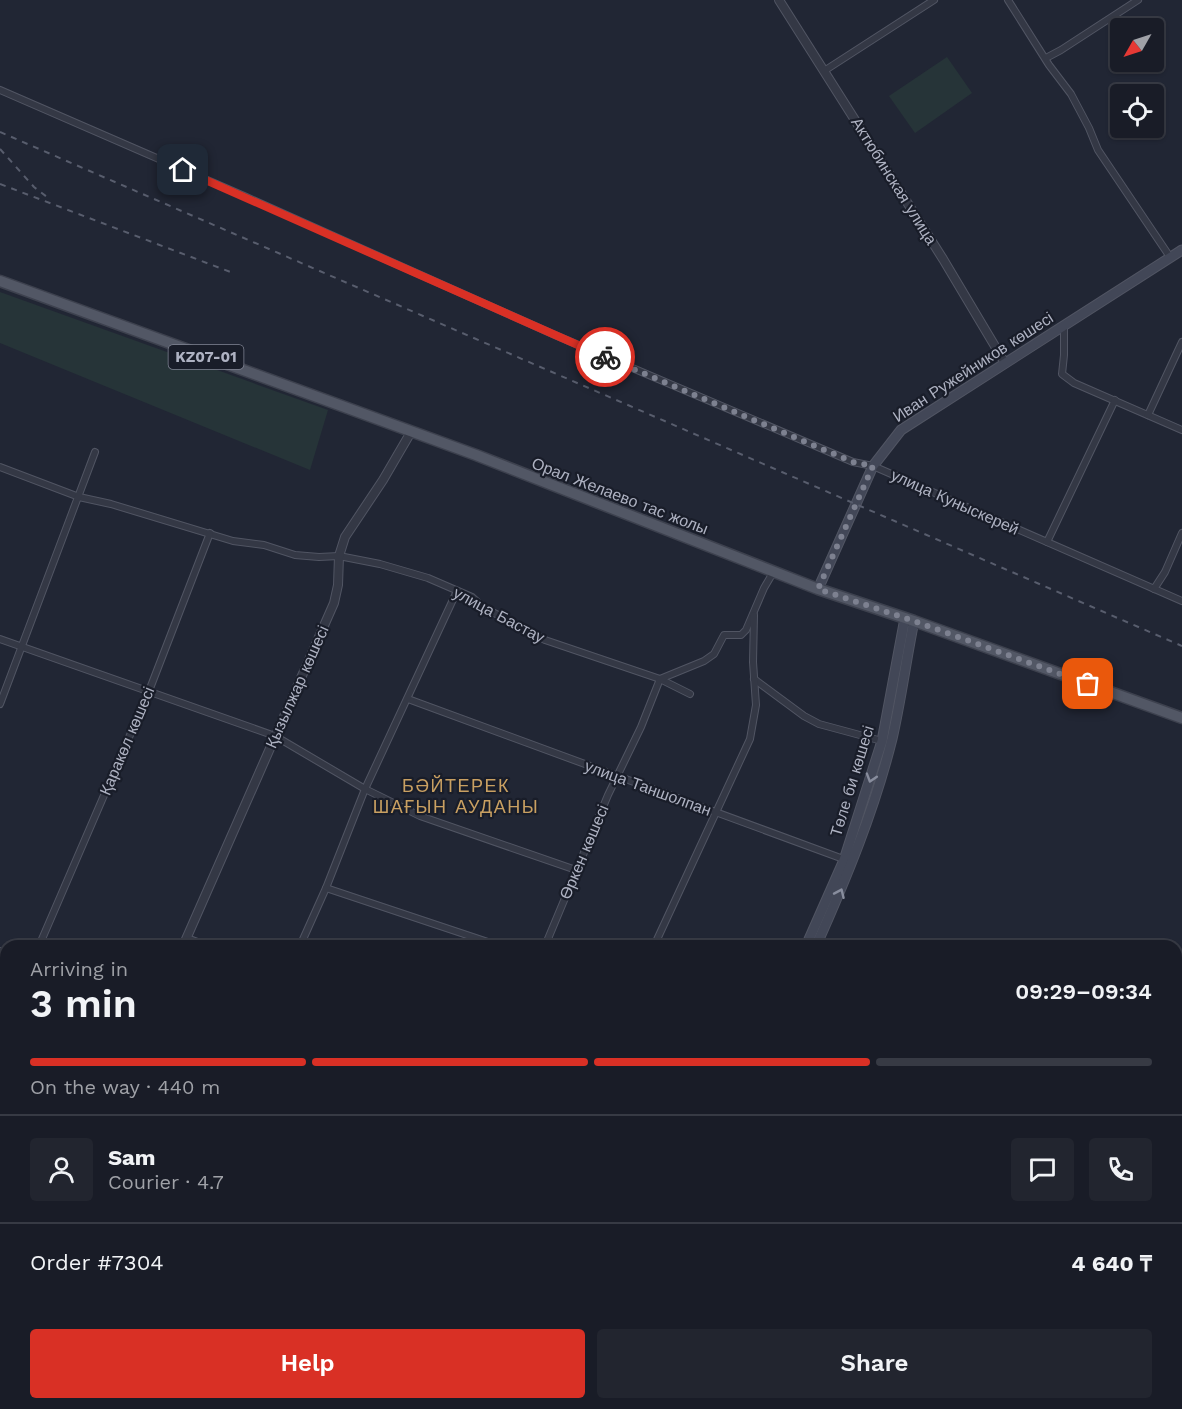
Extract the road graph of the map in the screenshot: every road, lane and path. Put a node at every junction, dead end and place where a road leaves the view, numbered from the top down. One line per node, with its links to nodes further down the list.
1 (779, 0): 6 (street, Актюбинская улица)
2 (934, 0): 6 (street)
3 (1008, 0): 5 (street)
4 (1138, 0): 5 (street)
5 (1046, 58): 9 (street)
6 (824, 71): 13 (street, Актюбинская улица)
7 (0, 90): 19 (street, улица Куныскерей)
8 (1182, 250): 9 (main road, Иван Ружейников көшесі)
9 (1170, 257): 11 (main road, Иван Ружейников көшесі)
10 (0, 281): 17 (main road, KZ07-01)
11 (1064, 325): 13 (main road, Иван Ружейников көшесі); 14 (street)
12 (1182, 342): 15 (street)
13 (1005, 363): 19 (main road, Иван Ружейников көшесі)
14 (1115, 400): 15 (street); 24 (street)
15 (1148, 415): 16 (street)
16 (1182, 430)
17 (411, 432): 25 (street, Қызылжар көшесі); 26 (main road, Орал Желаево тас жолы / KZ07-01)
18 (95, 452): 21 (street)
19 (873, 466): 24 (street, улица Куныскерей); 27 (main road, Иван Ружейников көшесі)
20 (0, 467): 21 (street, улица Бастау)
21 (79, 497): 22 (street, улица Бастау); 34 (street)
22 (210, 533): 25 (street, улица Бастау); 37 (street, Қаракөл көшесі)
23 (1182, 533): 28 (street)
24 (1047, 542): 28 (street, улица Куныскерей)
25 (339, 556): 29 (street, улица Бастау); 42 (street, Қызылжар көшесі)
26 (774, 571): 27 (main road, Орал Желаево тас жолы / KZ07-01); 31 (street)
27 (818, 589): 32 (main road, KZ07-01)
28 (1154, 589): 30 (street, улица Куныскерей)
29 (457, 591): 35 (street, улица Бастау); 39 (street)
30 (1182, 601)
31 (754, 609): 35 (street); 36 (street)
32 (909, 620): 41 (main road, KZ07-01); 43 (main road, Төле би көшесі); 47 (main road, Төле би көшесі)
33 (0, 639): 34 (street)
34 (22, 647): 37 (street); 40 (street)
35 (660, 679): 38 (street, улица Бастау); 44 (street, Өркен көшесі)
36 (754, 679): 43 (street); 46 (street)
37 (149, 691): 42 (street); 51 (street, Қаракөл көшесі)
38 (690, 694)
39 (408, 699): 44 (street, улица Таншолпан); 45 (street)
40 (0, 704)
41 (1182, 718)
42 (275, 736): 45 (street); 50 (street, Қызылжар көшесі)
43 (882, 741): 47 (main road, Төле би көшесі, one-way to 47)
44 (616, 777): 46 (street, улица Таншолпан); 48 (street, Өркен көшесі)
45 (365, 789): 48 (street); 49 (street)
46 (716, 813): 47 (street, улица Таншолпан); 56 (street)
47 (848, 861): 57 (main road, Төле би көшесі); 58 (main road, Төле би көшесі, one-way to 47)
48 (576, 870): 55 (street, Өркен көшесі)
49 (326, 888): 53 (street); 54 (street)
50 (187, 938): 52 (street)
51 (42, 940)
52 (192, 940)
53 (303, 940)
54 (482, 940)
55 (547, 940)
56 (657, 940)
57 (809, 940)
58 (818, 940)

